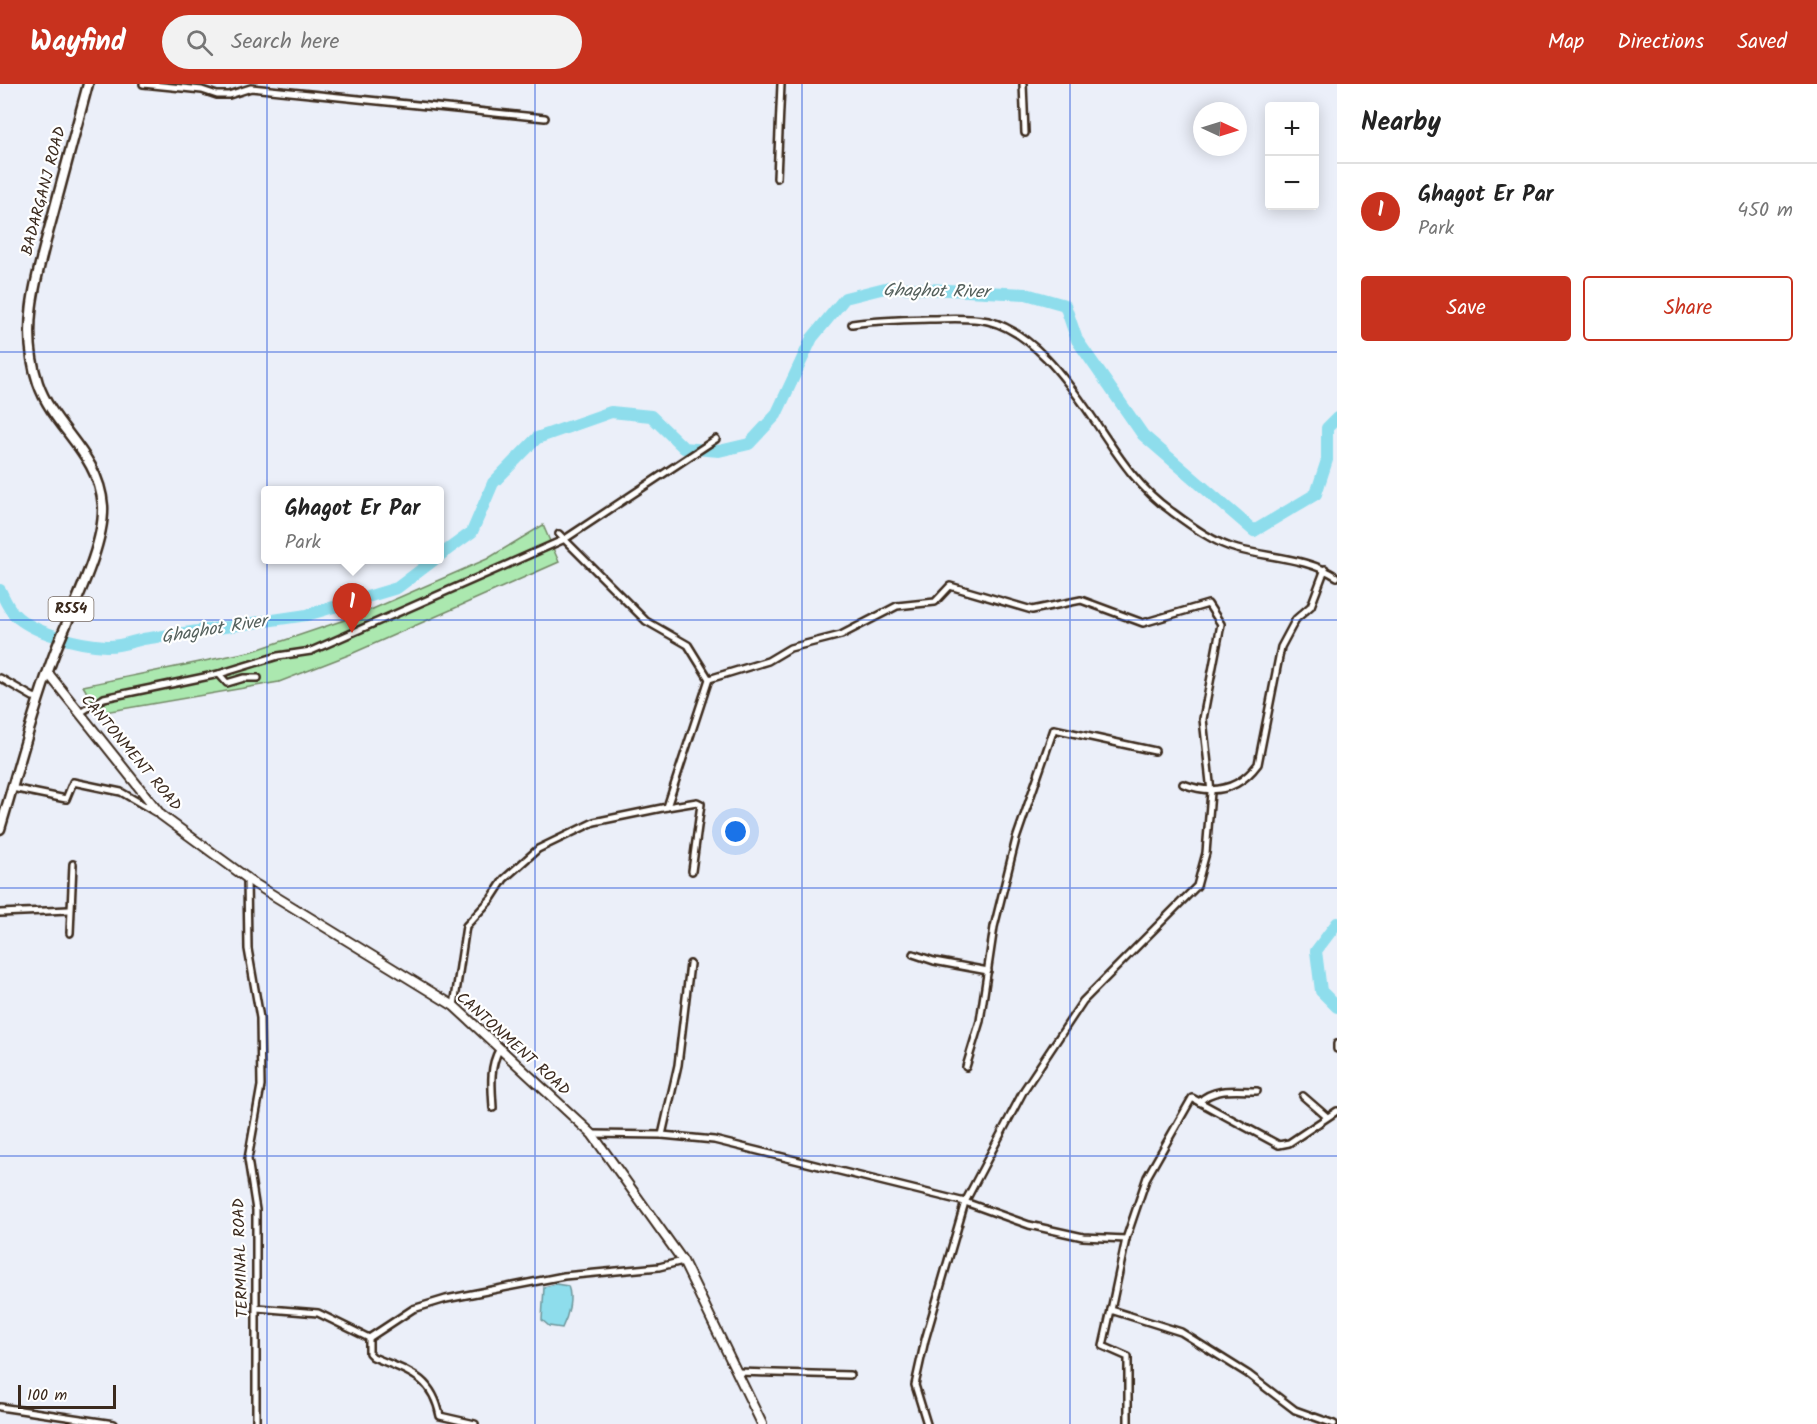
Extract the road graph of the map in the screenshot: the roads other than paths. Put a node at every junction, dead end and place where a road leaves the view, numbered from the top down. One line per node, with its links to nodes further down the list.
1 (88, 84): 14 (main road, BADARGANJ ROAD / R554)
2 (143, 84): 5 (street)
3 (781, 84): 7 (street)
4 (1023, 84): 6 (street)
5 (545, 118)
6 (1025, 133)
7 (777, 178)
8 (852, 324): 12 (street)
9 (716, 439): 11 (street)
10 (559, 534): 11 (street)
11 (565, 539): 15 (street); 18 (street)
12 (1325, 569): 13 (street); 24 (street)
13 (1337, 577)
14 (48, 673): 19 (main road, BADARGANJ ROAD); 20 (street, CANTONMENT ROAD)
15 (219, 674): 17 (street); 20 (street)
16 (0, 678): 19 (street)
17 (258, 678)
18 (710, 679): 24 (street); 25 (street)
19 (40, 698): 23 (main road, BADARGANJ ROAD)
20 (80, 713): 26 (street, CANTONMENT ROAD)
21 (1155, 751): 36 (street)
22 (1183, 784): 24 (street)
23 (12, 788): 26 (street); 27 (main road, BADARGANJ ROAD)
24 (1211, 792): 48 (street)
25 (667, 807): 29 (street); 37 (street)
26 (161, 815): 30 (street, CANTONMENT ROAD)
27 (0, 829)
28 (73, 864): 31 (street)
29 (692, 871)
30 (247, 878): 37 (street, CANTONMENT ROAD); 51 (street, TERMINAL ROAD)
31 (69, 910): 32 (street); 33 (street)
32 (0, 913)
33 (70, 933)
34 (913, 954): 36 (street)
35 (690, 964): 47 (street)
36 (988, 971): 39 (street)
37 (454, 1006): 38 (street, CANTONMENT ROAD)
38 (499, 1050): 43 (street); 46 (street, CANTONMENT ROAD)
39 (966, 1067)
40 (1257, 1091): 42 (street)
41 (1303, 1096): 45 (street)
42 (1199, 1102): 45 (street); 49 (street)
43 (493, 1108)
44 (1337, 1111): 45 (street)
45 (1326, 1116)
46 (592, 1134): 47 (street); 50 (street, CANTONMENT ROAD)
47 (662, 1135): 48 (street)
48 (965, 1202): 49 (street); 61 (street)
49 (1126, 1239): 52 (street)
50 (683, 1261): 53 (street); 54 (street, CANTONMENT ROAD)
51 (257, 1308): 53 (street); 58 (street, TERMINAL ROAD)
52 (1111, 1310): 62 (street); 63 (street)
53 (369, 1338): 59 (street)
54 (736, 1372): 55 (street); 60 (street, CANTONMENT ROAD)
55 (850, 1375)
56 (0, 1407): 57 (street)
57 (114, 1424)
58 (256, 1424)
59 (475, 1424)
60 (762, 1424)
61 (927, 1424)
62 (1128, 1424)
63 (1334, 1424)

